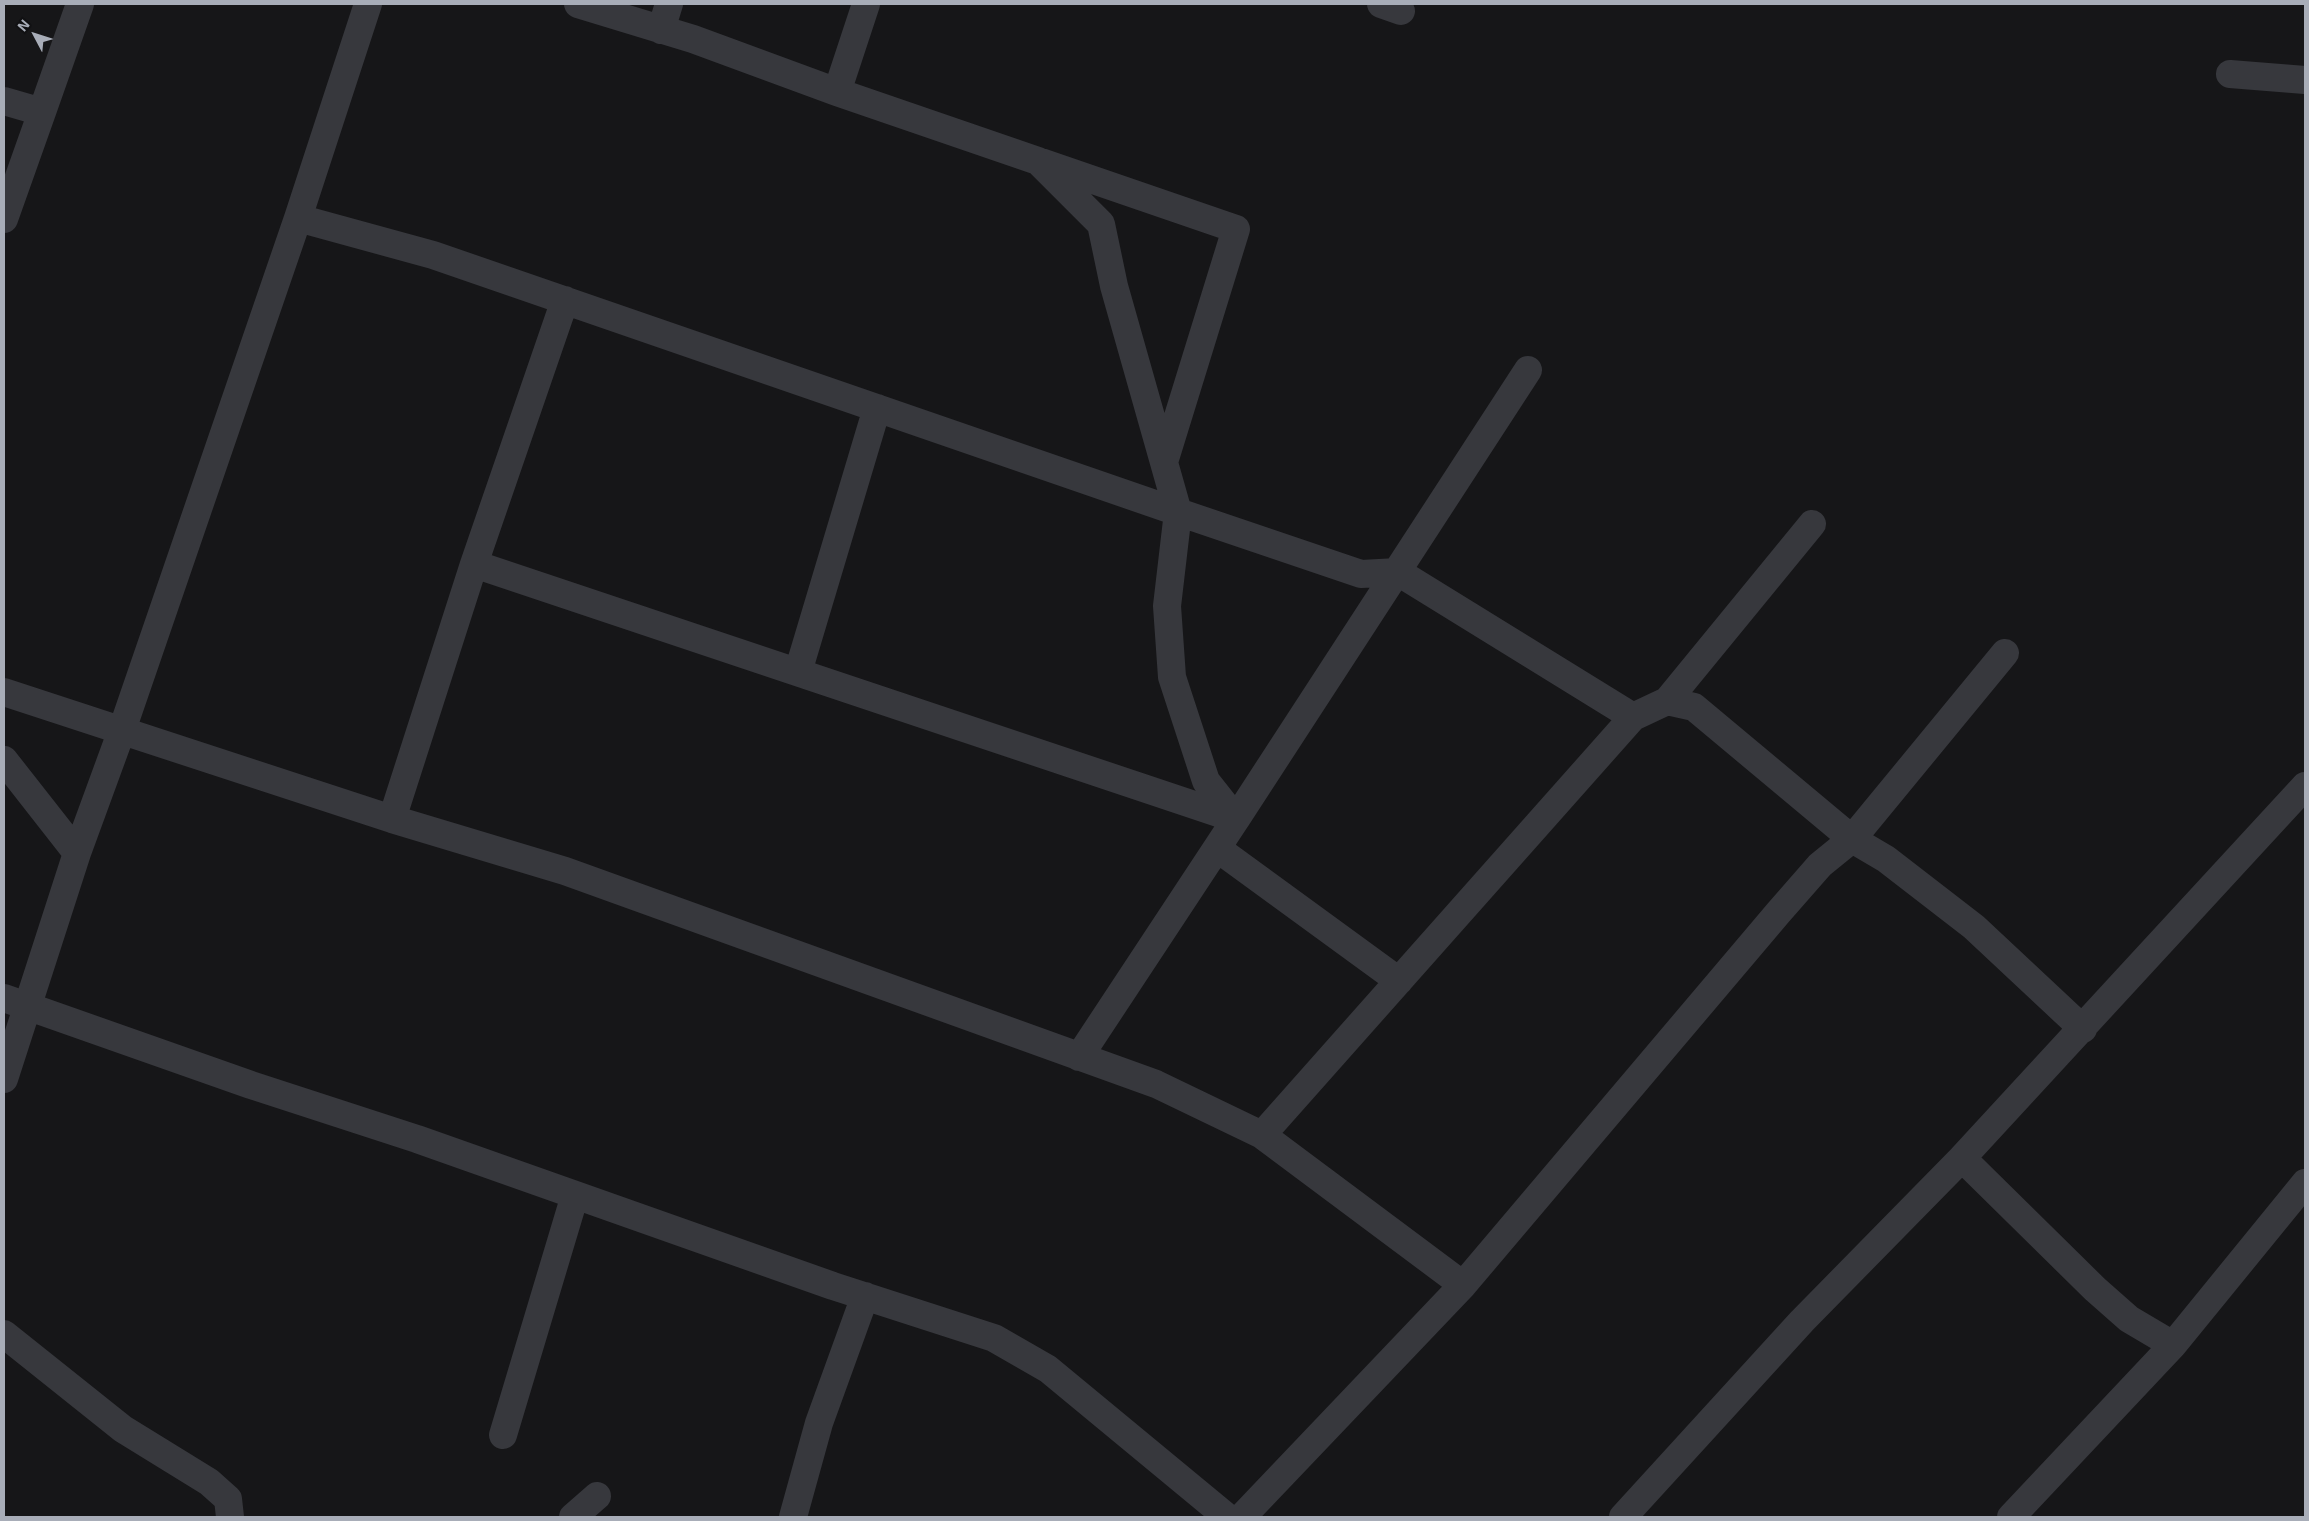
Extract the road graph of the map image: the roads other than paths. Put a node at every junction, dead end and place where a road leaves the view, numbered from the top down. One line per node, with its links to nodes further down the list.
1 (80, 4): 11 (street)
2 (368, 4): 13 (street)
3 (578, 4): 6 (street)
4 (669, 4): 6 (street)
5 (866, 4): 9 (street)
6 (661, 30): 9 (street)
7 (2230, 74): 8 (street)
8 (2305, 80)
9 (837, 92): 12 (street)
10 (4, 101): 11 (street)
11 (42, 112): 14 (street)
12 (1038, 161): 18 (street); 18 (street)
13 (298, 218): 15 (street); 28 (street)
14 (4, 219)
15 (565, 300): 17 (street); 21 (street)
16 (1528, 370): 22 (street)
17 (877, 408): 19 (street); 24 (street)
18 (1164, 462): 19 (street)
19 (1178, 512): 22 (street); 32 (street)
20 (1812, 524): 26 (street)
21 (474, 564): 24 (street); 31 (street)
22 (1398, 572): 27 (street); 32 (street)
23 (2005, 653): 33 (street)
24 (798, 672): 32 (street)
25 (4, 692): 28 (street)
26 (1667, 702): 27 (street); 33 (street)
27 (1633, 717): 36 (street)
28 (122, 730): 31 (street); 35 (street)
29 (4, 760): 35 (street)
30 (2305, 786): 38 (street)
31 (392, 819): 39 (street)
32 (1236, 820): 34 (street)
33 (1852, 839): 38 (street); 45 (street)
34 (1218, 849): 36 (street); 39 (street)
35 (77, 853): 37 (street)
36 (1399, 981): 41 (street)
37 (16, 1002): 40 (street); 44 (street)
38 (2082, 1028): 42 (street)
39 (1079, 1057): 41 (street)
40 (4, 1079)
41 (1262, 1135): 45 (street)
42 (1962, 1158): 48 (street); 56 (street)
43 (2305, 1183): 48 (street)
44 (574, 1195): 46 (street); 49 (street)
45 (1463, 1285): 55 (street)
46 (865, 1296): 53 (street); 54 (street)
47 (4, 1334): 51 (street)
48 (2173, 1345): 57 (street)
49 (503, 1435)
50 (597, 1496): 52 (street)
51 (230, 1517)
52 (573, 1517)
53 (793, 1517)
54 (1227, 1517)
55 (1242, 1517)
56 (1623, 1517)
57 (2012, 1517)

